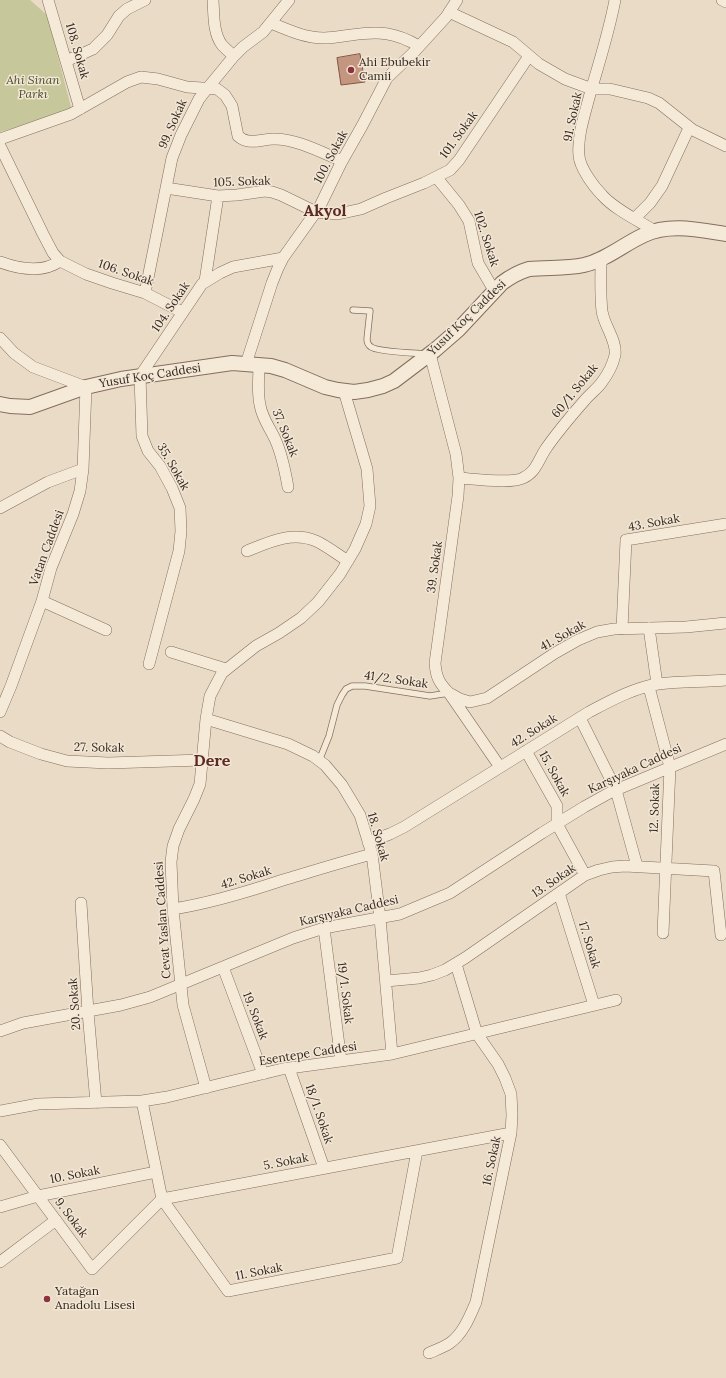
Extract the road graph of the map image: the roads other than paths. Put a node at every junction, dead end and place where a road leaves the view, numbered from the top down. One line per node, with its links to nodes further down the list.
1 (48, 0): 14 (street, 108. Sokak)
2 (145, 0): 14 (street)
3 (213, 0): 12 (street)
4 (289, 0): 10 (street, 99. Sokak)
5 (457, 0): 9 (street, 100. Sokak)
6 (615, 0): 16 (street, 91. Sokak)
7 (722, 0): 8 (street)
8 (726, 2)
9 (449, 12): 11 (street, 100. Sokak); 13 (street)
10 (271, 23): 11 (street); 12 (street, 99. Sokak)
11 (419, 46): 22 (street, 100. Sokak)
12 (234, 56): 15 (street, 99. Sokak)
13 (529, 56): 16 (street); 23 (street, 101. Sokak)
14 (66, 61): 17 (street, 108. Sokak)
15 (208, 88): 17 (street); 22 (street); 24 (street, 99. Sokak)
16 (592, 89): 18 (street); 27 (street, 91. Sokak)
17 (80, 109): 19 (street)
18 (689, 128): 21 (street); 27 (street)
19 (0, 139)
20 (0, 146): 32 (street)
21 (726, 146)
22 (342, 161): 26 (street, 100. Sokak)
23 (437, 178): 26 (street, 101. Sokak); 35 (street, 102. Sokak)
24 (166, 188): 25 (street, 105. Sokak); 36 (street, 99. Sokak)
25 (218, 196): 26 (street, 105. Sokak); 34 (street)
26 (316, 212): 30 (street, 100. Sokak)
27 (635, 218): 28 (street, 91. Sokak)
28 (655, 231): 29 (street, Yusuf Koç Caddesi); 31 (street, Yusuf Koç Caddesi)
29 (726, 234)
30 (283, 258): 34 (street, 104. Sokak); 41 (street, 100. Sokak)
31 (601, 259): 35 (street, Yusuf Koç Caddesi); 47 (street, 60/1. Sokak)
32 (60, 261): 33 (street); 36 (street, 106. Sokak)
33 (0, 262)
34 (205, 282): 38 (street, 104. Sokak)
35 (495, 292): 40 (street, Yusuf Koç Caddesi)
36 (145, 293): 38 (street, 106. Sokak)
37 (353, 310): 40 (lane)
38 (182, 312): 42 (street, 104. Sokak)
39 (0, 338): 43 (street)
40 (430, 354): 44 (street, Yusuf Koç Caddesi); 47 (street, 39. Sokak)
41 (253, 364): 42 (street, Yusuf Koç Caddesi); 44 (street, Yusuf Koç Caddesi); 48 (street, 37. Sokak)
42 (140, 376): 43 (street, Yusuf Koç Caddesi); 59 (street, 35. Sokak)
43 (86, 387): 45 (street, Yusuf Koç Caddesi); 46 (street, Vatan Caddesi)
44 (344, 391): 52 (street, Cevat Yaslan Caddesi)
45 (0, 404)
46 (83, 469): 49 (street); 53 (street, Vatan Caddesi)
47 (459, 478): 63 (street, 39. Sokak)
48 (288, 487)
49 (0, 508)
50 (726, 524): 56 (street, 43. Sokak)
51 (247, 551): 52 (street)
52 (348, 561): 60 (street, Cevat Yaslan Caddesi)
53 (42, 600): 57 (street); 64 (street, Vatan Caddesi)
54 (726, 623): 55 (street, 41. Sokak)
55 (649, 628): 56 (street, 41. Sokak); 62 (street, 12. Sokak)
56 (622, 629): 63 (street, 41. Sokak)
57 (106, 630)
58 (171, 652): 60 (street)
59 (148, 664)
60 (226, 669): 66 (street, Cevat Yaslan Caddesi)
61 (726, 680): 62 (street, 42. Sokak)
62 (653, 685): 65 (street, 42. Sokak); 73 (street, 12. Sokak)
63 (449, 693): 71 (lane, 41/2. Sokak); 72 (street, 39. Sokak)
64 (0, 712)
65 (580, 718): 69 (street, 42. Sokak); 74 (street)
66 (206, 719): 70 (street, Cevat Yaslan Caddesi); 71 (street, 18. Sokak)
67 (0, 736): 70 (street, 27. Sokak)
68 (726, 744): 73 (street, Karşıyaka Caddesi)
69 (526, 751): 72 (street, 42. Sokak); 75 (street, 15. Sokak)
70 (203, 760): 83 (street, Cevat Yaslan Caddesi)
71 (319, 761): 76 (street, 18. Sokak)
72 (500, 767): 76 (street, 42. Sokak)
73 (670, 767): 74 (street, Karşıyaka Caddesi); 79 (street, 12. Sokak)
74 (616, 790): 75 (street, Karşıyaka Caddesi); 78 (street)
75 (557, 824): 80 (street, 15. Sokak); 84 (street, Karşıyaka Caddesi)
76 (368, 842): 77 (street, 18. Sokak)
77 (372, 854): 83 (street, 42. Sokak); 84 (street, 18. Sokak)
78 (637, 866): 79 (street, 13. Sokak); 80 (street, 13. Sokak)
79 (666, 867): 86 (street, 12. Sokak); 87 (street, 13. Sokak)
80 (585, 875): 81 (street, 13. Sokak)
81 (559, 893): 88 (street, 13. Sokak); 93 (street, 17. Sokak)
82 (81, 903): 94 (street, 20. Sokak)
83 (173, 909): 91 (street, Cevat Yaslan Caddesi)
84 (380, 918): 85 (street, Karşıyaka Caddesi); 90 (street, 18. Sokak)
85 (324, 928): 89 (street, Karşıyaka Caddesi); 98 (street, 19/1. Sokak)
86 (663, 933)
87 (721, 935)
88 (456, 964): 90 (street, 13. Sokak); 96 (street, 16. Sokak)
89 (223, 966): 91 (street, Karşıyaka Caddesi); 100 (street, 19. Sokak)
90 (386, 980): 97 (street, 18. Sokak)
91 (180, 984): 94 (street, Karşıyaka Caddesi); 101 (street, Cevat Yaslan Caddesi)
92 (616, 1000): 93 (street, Esentepe Caddesi)
93 (594, 1005): 96 (street, Esentepe Caddesi)
94 (88, 1012): 95 (street, Karşıyaka Caddesi); 103 (street, 20. Sokak)
95 (0, 1031)
96 (477, 1034): 97 (street, Esentepe Caddesi); 105 (street, 16. Sokak)
97 (392, 1054): 98 (street, Esentepe Caddesi)
98 (341, 1061): 99 (street, Esentepe Caddesi)
99 (289, 1068): 100 (street, Esentepe Caddesi); 108 (street, 18/1. Sokak)
100 (263, 1074): 101 (street, Esentepe Caddesi)
101 (206, 1088): 102 (street, Esentepe Caddesi)
102 (142, 1101): 103 (street, Esentepe Caddesi); 109 (street, 11. Sokak)
103 (96, 1103): 104 (street, Esentepe Caddesi)
104 (0, 1111)
105 (511, 1133): 107 (street, 5. Sokak); 115 (street, 16. Sokak)
106 (0, 1145): 110 (street, 9. Sokak)
107 (417, 1151): 108 (street, 5. Sokak); 111 (street, 11. Sokak)
108 (324, 1168): 111 (street, 5. Sokak)
109 (156, 1172): 110 (street, 10. Sokak); 111 (street, 11. Sokak)
110 (38, 1196): 112 (street, 10. Sokak); 113 (street, 9. Sokak)
111 (162, 1199): 113 (street, 9. Sokak)
112 (0, 1207)
113 (56, 1220): 114 (street)
114 (0, 1262)
115 (430, 1353)

